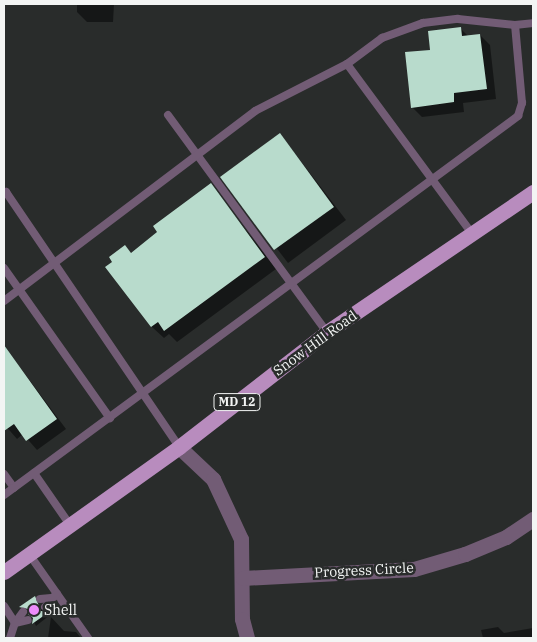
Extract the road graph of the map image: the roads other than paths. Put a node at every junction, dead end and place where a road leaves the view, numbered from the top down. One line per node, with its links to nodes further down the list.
1 (533, 23): 2 (lane)
2 (514, 25): 3 (lane); 6 (lane)
3 (348, 64): 5 (lane); 6 (lane)
4 (168, 115): 5 (lane)
5 (197, 155): 10 (lane); 12 (lane)
6 (432, 180): 9 (lane); 12 (lane)
7 (533, 192): 9 (main road, Snow Hill Road / MD 12)
8 (4, 194): 10 (lane)
9 (473, 235): 15 (main road, Snow Hill Road / MD 12)
10 (54, 263): 13 (lane); 16 (lane)
11 (4, 268): 13 (lane)
12 (291, 284): 15 (lane); 16 (lane)
13 (19, 290): 14 (lane); 17 (lane)
14 (4, 300)
15 (327, 332): 18 (main road, Snow Hill Road / MD 12)
16 (143, 394): 17 (lane); 18 (lane)
17 (110, 418): 20 (lane)
18 (179, 447): 24 (main road, Snow Hill Road / MD 12); 27 (street)
19 (4, 474): 21 (lane)
20 (34, 474): 21 (lane); 24 (lane)
21 (14, 488): 22 (lane)
22 (4, 496)
23 (533, 519): 27 (street, Progress Circle)
24 (70, 525): 25 (main road, Snow Hill Road / MD 12)
25 (30, 554): 26 (main road, Snow Hill Road / MD 12); 28 (lane)
26 (4, 572)
27 (243, 578): 37 (street)
28 (54, 596): 29 (lane); 31 (lane); 36 (lane)
29 (40, 599)
30 (4, 606): 34 (lane)
31 (46, 607)
32 (22, 612): 34 (lane)
33 (28, 620): 34 (lane)
34 (15, 623): 35 (lane)
35 (10, 638)
36 (88, 638)
37 (247, 638)

